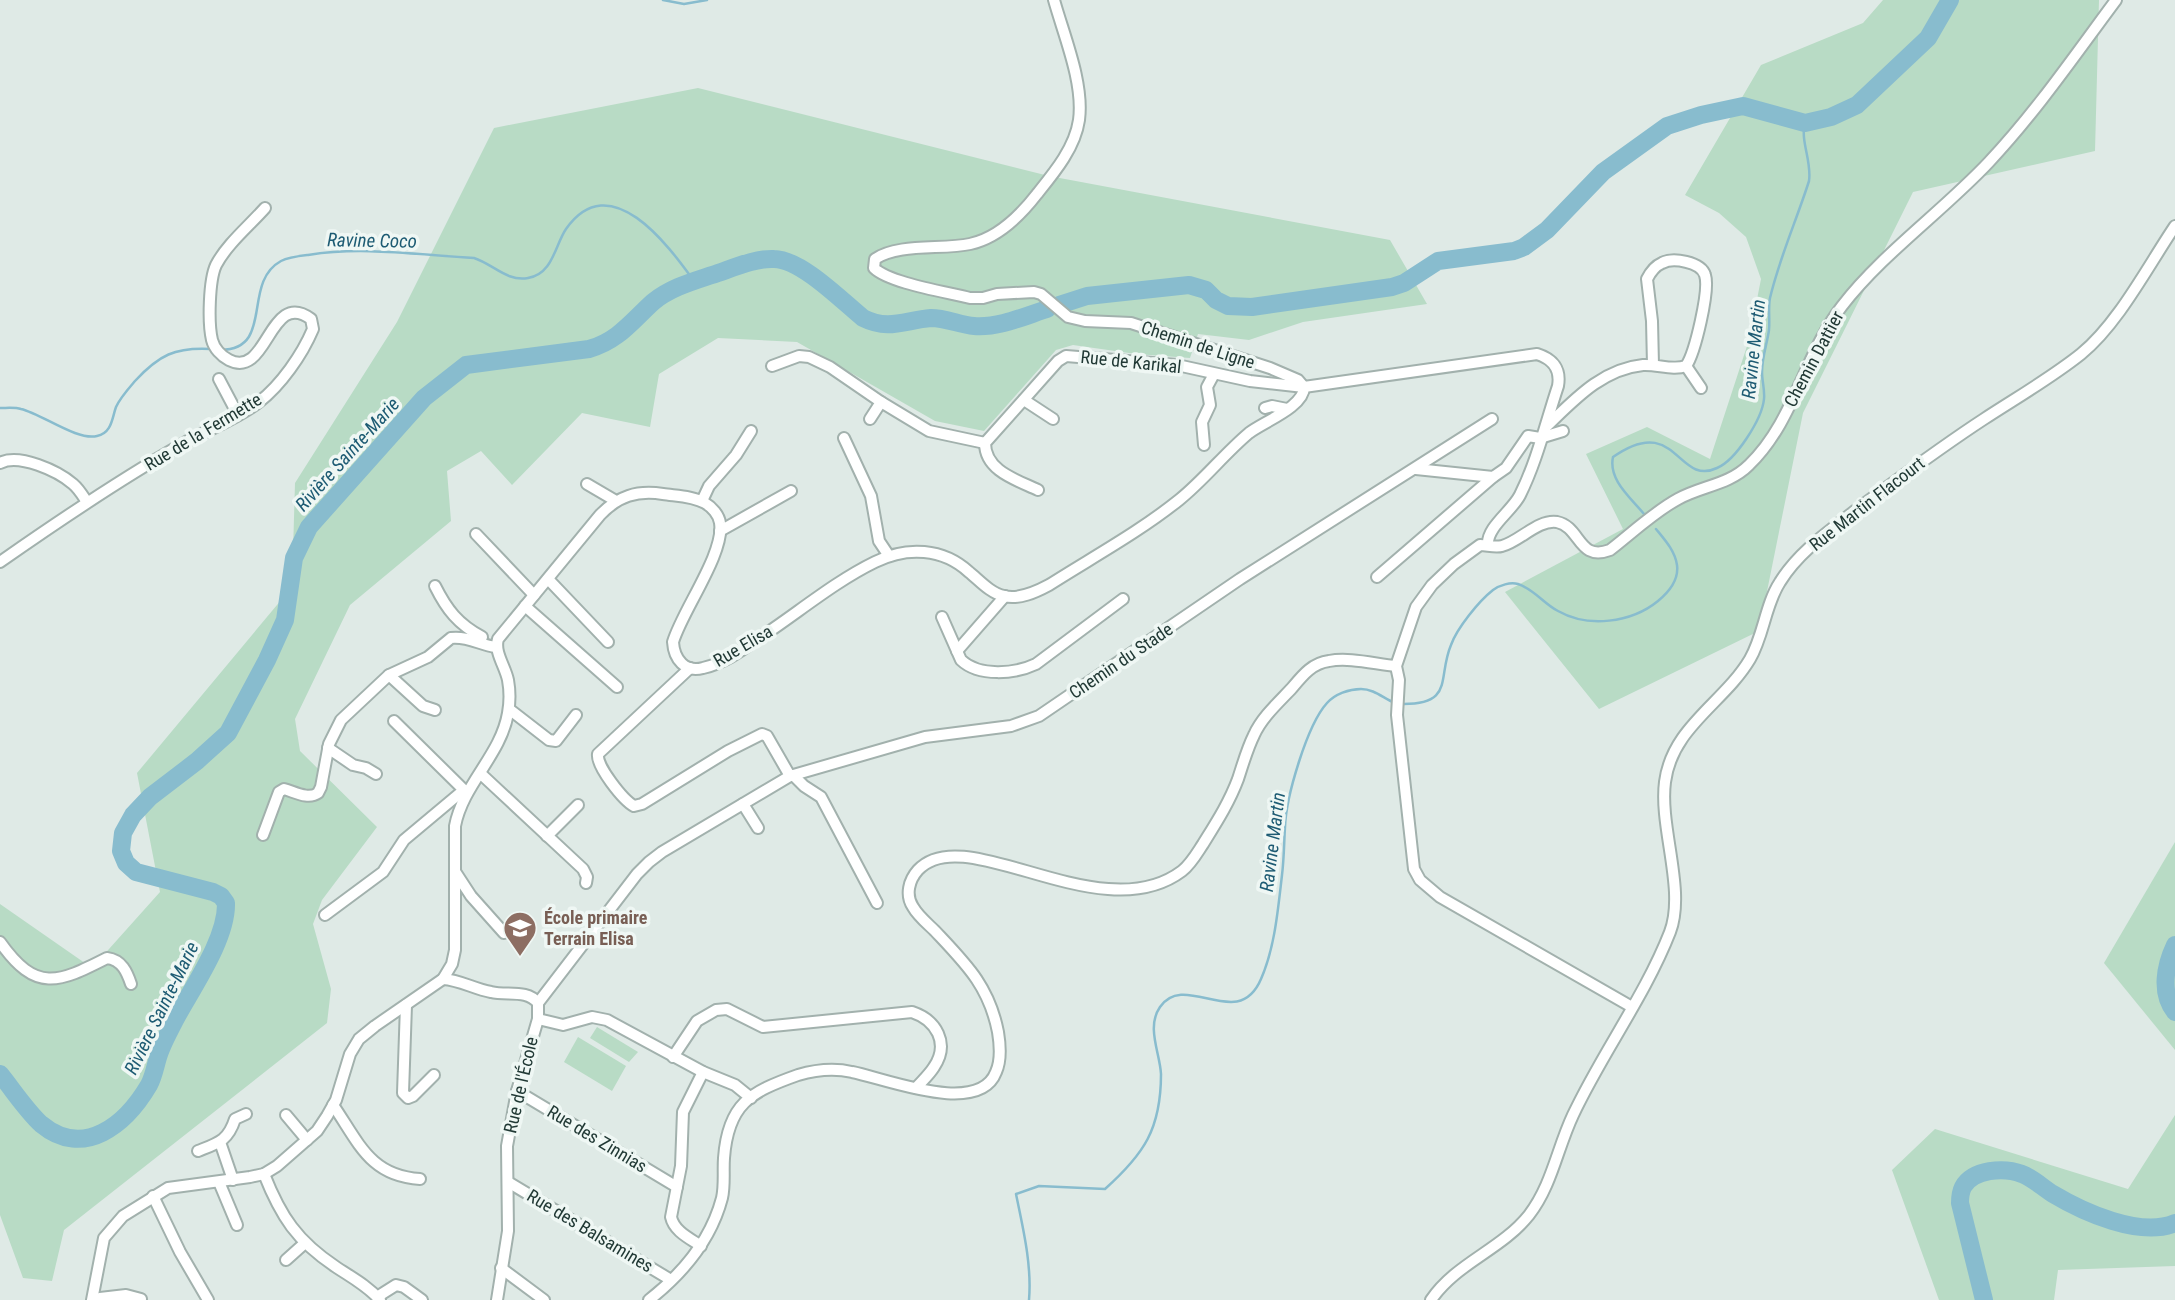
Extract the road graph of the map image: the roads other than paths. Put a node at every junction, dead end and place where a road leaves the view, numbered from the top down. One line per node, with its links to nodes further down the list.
1 (1054, 0): 10 (street, Chemin de Ligne)
2 (2116, 0): 37 (street, Chemin Dattier)
3 (265, 208): 16 (street, Rue de la Fermette)
4 (2175, 226): 79 (street, Rue Martin Flacourt)
5 (1653, 365): 7 (street); 7 (street); 22 (street)
6 (772, 366): 13 (street)
7 (1686, 366): 11 (street)
8 (1214, 374): 10 (street, Rue de Karikal); 12 (street, Rue de Karikal); 25 (street)
9 (219, 379): 16 (street)
10 (1304, 387): 15 (street); 22 (street)
11 (1701, 388)
12 (1024, 400): 18 (street); 24 (street, Rue de Karikal)
13 (881, 402): 17 (street); 24 (street)
14 (1265, 408): 15 (street)
15 (1287, 409): 44 (street)
16 (238, 415): 34 (street, Rue de la Fermette)
17 (870, 419)
18 (1053, 419)
19 (1492, 419): 27 (street, Chemin du Stade)
20 (751, 431): 33 (street)
21 (1563, 431): 22 (street)
22 (1542, 433): 28 (street); 37 (street)
23 (844, 438): 38 (street)
24 (985, 443): 30 (street)
25 (1204, 445)
26 (0, 463): 34 (street)
27 (1416, 469): 28 (street); 62 (street, Chemin du Stade)
28 (1493, 477): 40 (street)
29 (587, 484): 32 (street)
30 (1038, 490)
31 (791, 491): 35 (street)
32 (616, 501): 33 (street); 41 (street)
33 (702, 501): 35 (street)
34 (87, 502): 39 (street, Rue de la Fermette)
35 (720, 531): 52 (street, Rue Elisa)
36 (476, 534): 43 (street)
37 (1488, 544): 51 (street)
38 (889, 556): 44 (street, Rue Elisa); 52 (street, Rue Elisa)
39 (0, 562)
40 (1377, 577)
41 (548, 579): 43 (street); 48 (street)
42 (435, 586): 49 (street)
43 (534, 595): 46 (street)
44 (1004, 596): 50 (street)
45 (1123, 599): 50 (street)
46 (525, 606): 49 (street); 54 (street)
47 (942, 617): 50 (street)
48 (608, 642)
49 (496, 647): 53 (street); 56 (street)
50 (957, 651)
51 (1396, 666): 79 (street); 84 (street)
52 (690, 668): 62 (street)
53 (389, 675): 55 (street); 59 (street)
54 (617, 687)
55 (435, 709)
56 (509, 709): 57 (street); 61 (street)
57 (576, 715)
58 (394, 721): 63 (street)
59 (328, 748): 60 (street); 67 (street)
60 (376, 774)
61 (481, 774): 63 (street); 68 (street)
62 (791, 775): 64 (street, Chemin du Stade); 71 (street)
63 (467, 793): 69 (street); 72 (street)
64 (743, 804): 66 (street); 77 (street, Chemin du Stade)
65 (578, 805): 68 (street)
66 (758, 828)
67 (263, 835)
68 (547, 836): 70 (street)
69 (455, 871): 73 (street); 75 (street)
70 (586, 883)
71 (877, 903)
72 (325, 915)
73 (504, 933)
74 (0, 942): 76 (street)
75 (443, 979): 77 (street); 78 (street)
76 (131, 984)
77 (538, 1003): 80 (street, Rue de l'École)
78 (406, 1005): 83 (street); 87 (street)
79 (1632, 1007): 114 (street, Rue Martin Flacourt)
80 (538, 1019): 81 (street); 85 (street, Rue de l'École)
81 (673, 1056): 82 (street); 84 (street)
82 (703, 1072): 86 (street); 98 (street)
83 (434, 1075)
84 (916, 1088): 86 (street)
85 (517, 1091): 97 (street, Rue de l'École); 98 (street, Rue des Zinnias)
86 (751, 1098): 102 (street)
87 (333, 1105): 90 (street); 94 (street)
88 (246, 1114): 91 (street)
89 (286, 1115): 90 (street)
90 (307, 1140): 93 (street)
91 (220, 1142): 92 (street); 95 (street)
92 (198, 1151)
93 (264, 1174): 95 (street); 101 (street)
94 (420, 1179)
95 (233, 1180): 96 (street)
96 (219, 1182): 99 (street); 100 (street)
97 (508, 1182): 104 (street, Rue de l'École); 105 (street, Rue des Balsamines)
98 (677, 1187): 102 (street)
99 (153, 1196): 107 (street); 109 (street)
100 (237, 1225)
101 (305, 1243): 103 (street); 106 (street)
102 (701, 1246): 105 (street)
103 (286, 1260)
104 (500, 1268): 111 (street, Rue de l'École); 112 (street)
105 (671, 1280): 113 (street)
106 (378, 1298): 110 (street)
107 (97, 1299): 108 (street)
108 (141, 1299)
109 (208, 1300)
110 (422, 1300)
111 (497, 1300)
112 (544, 1300)
113 (649, 1300)
114 (1431, 1300)

